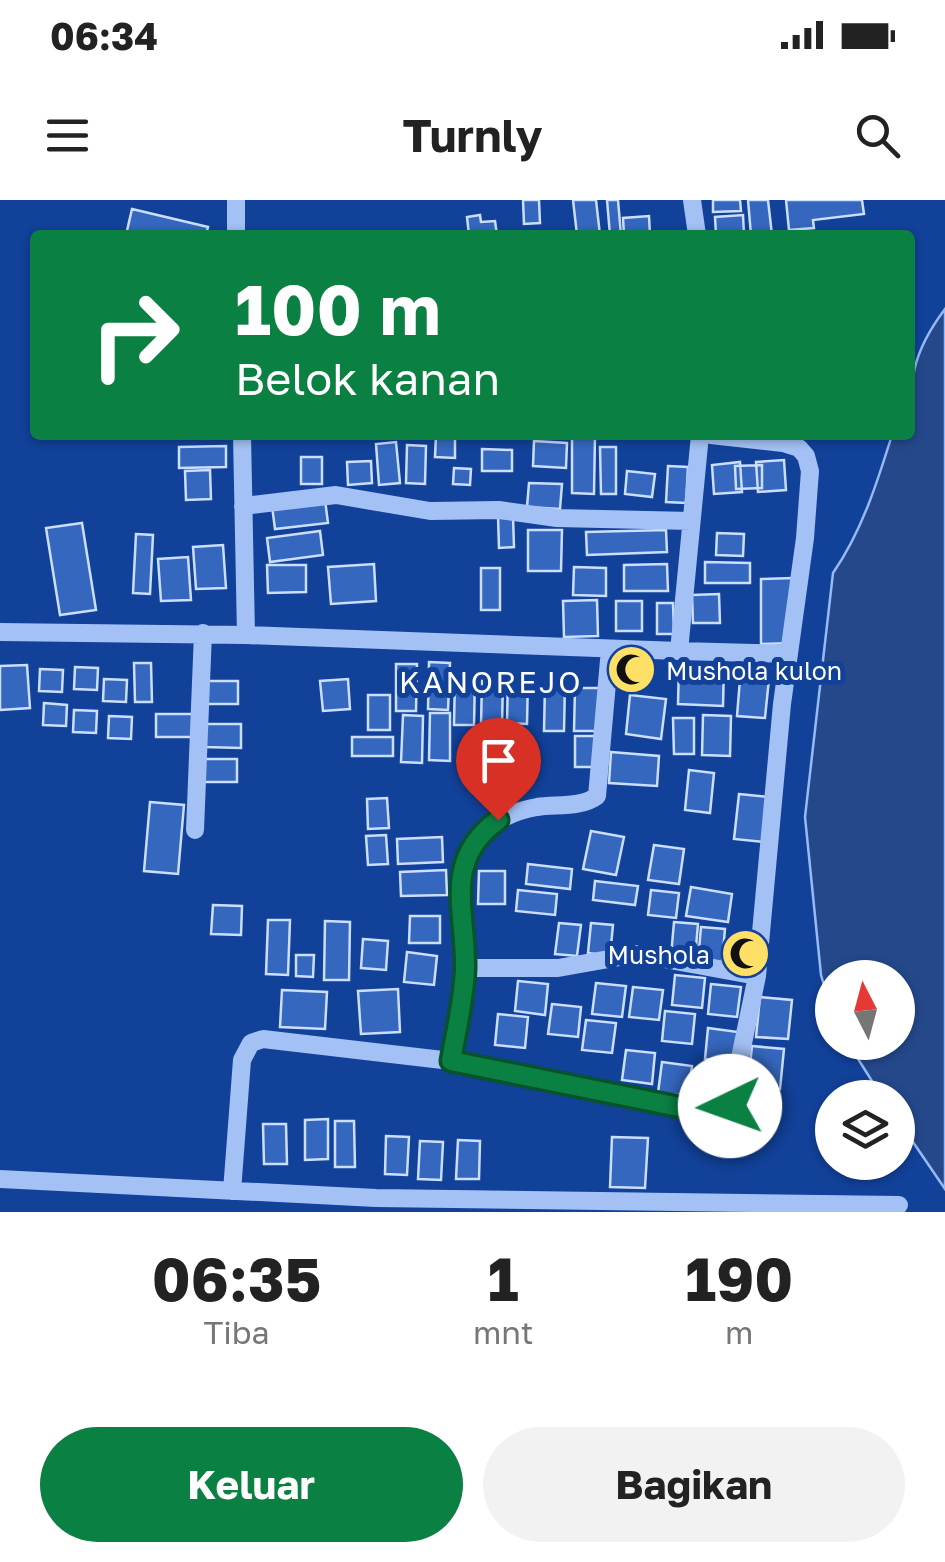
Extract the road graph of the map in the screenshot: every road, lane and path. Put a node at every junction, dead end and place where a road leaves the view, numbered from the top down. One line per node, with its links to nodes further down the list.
1 (236, 200): 3 (street)
2 (692, 200): 4 (street)
3 (236, 230)
4 (695, 230)
5 (242, 440): 8 (street)
6 (700, 440): 9 (street)
7 (757, 440): 15 (street)
8 (243, 506): 9 (street); 12 (street)
9 (692, 521): 14 (street)
10 (0, 632): 11 (street)
11 (203, 634): 12 (street); 16 (street)
12 (246, 635): 13 (street)
13 (610, 650): 14 (street); 17 (street)
14 (679, 651): 15 (street)
15 (789, 654): 18 (street)
16 (195, 830)
17 (465, 968): 18 (street); 19 (street)
18 (758, 976): 19 (street)
19 (451, 1061): 21 (street)
20 (0, 1179): 21 (street)
21 (232, 1191): 23 (street)
22 (899, 1205): 23 (street)
23 (828, 1208)

